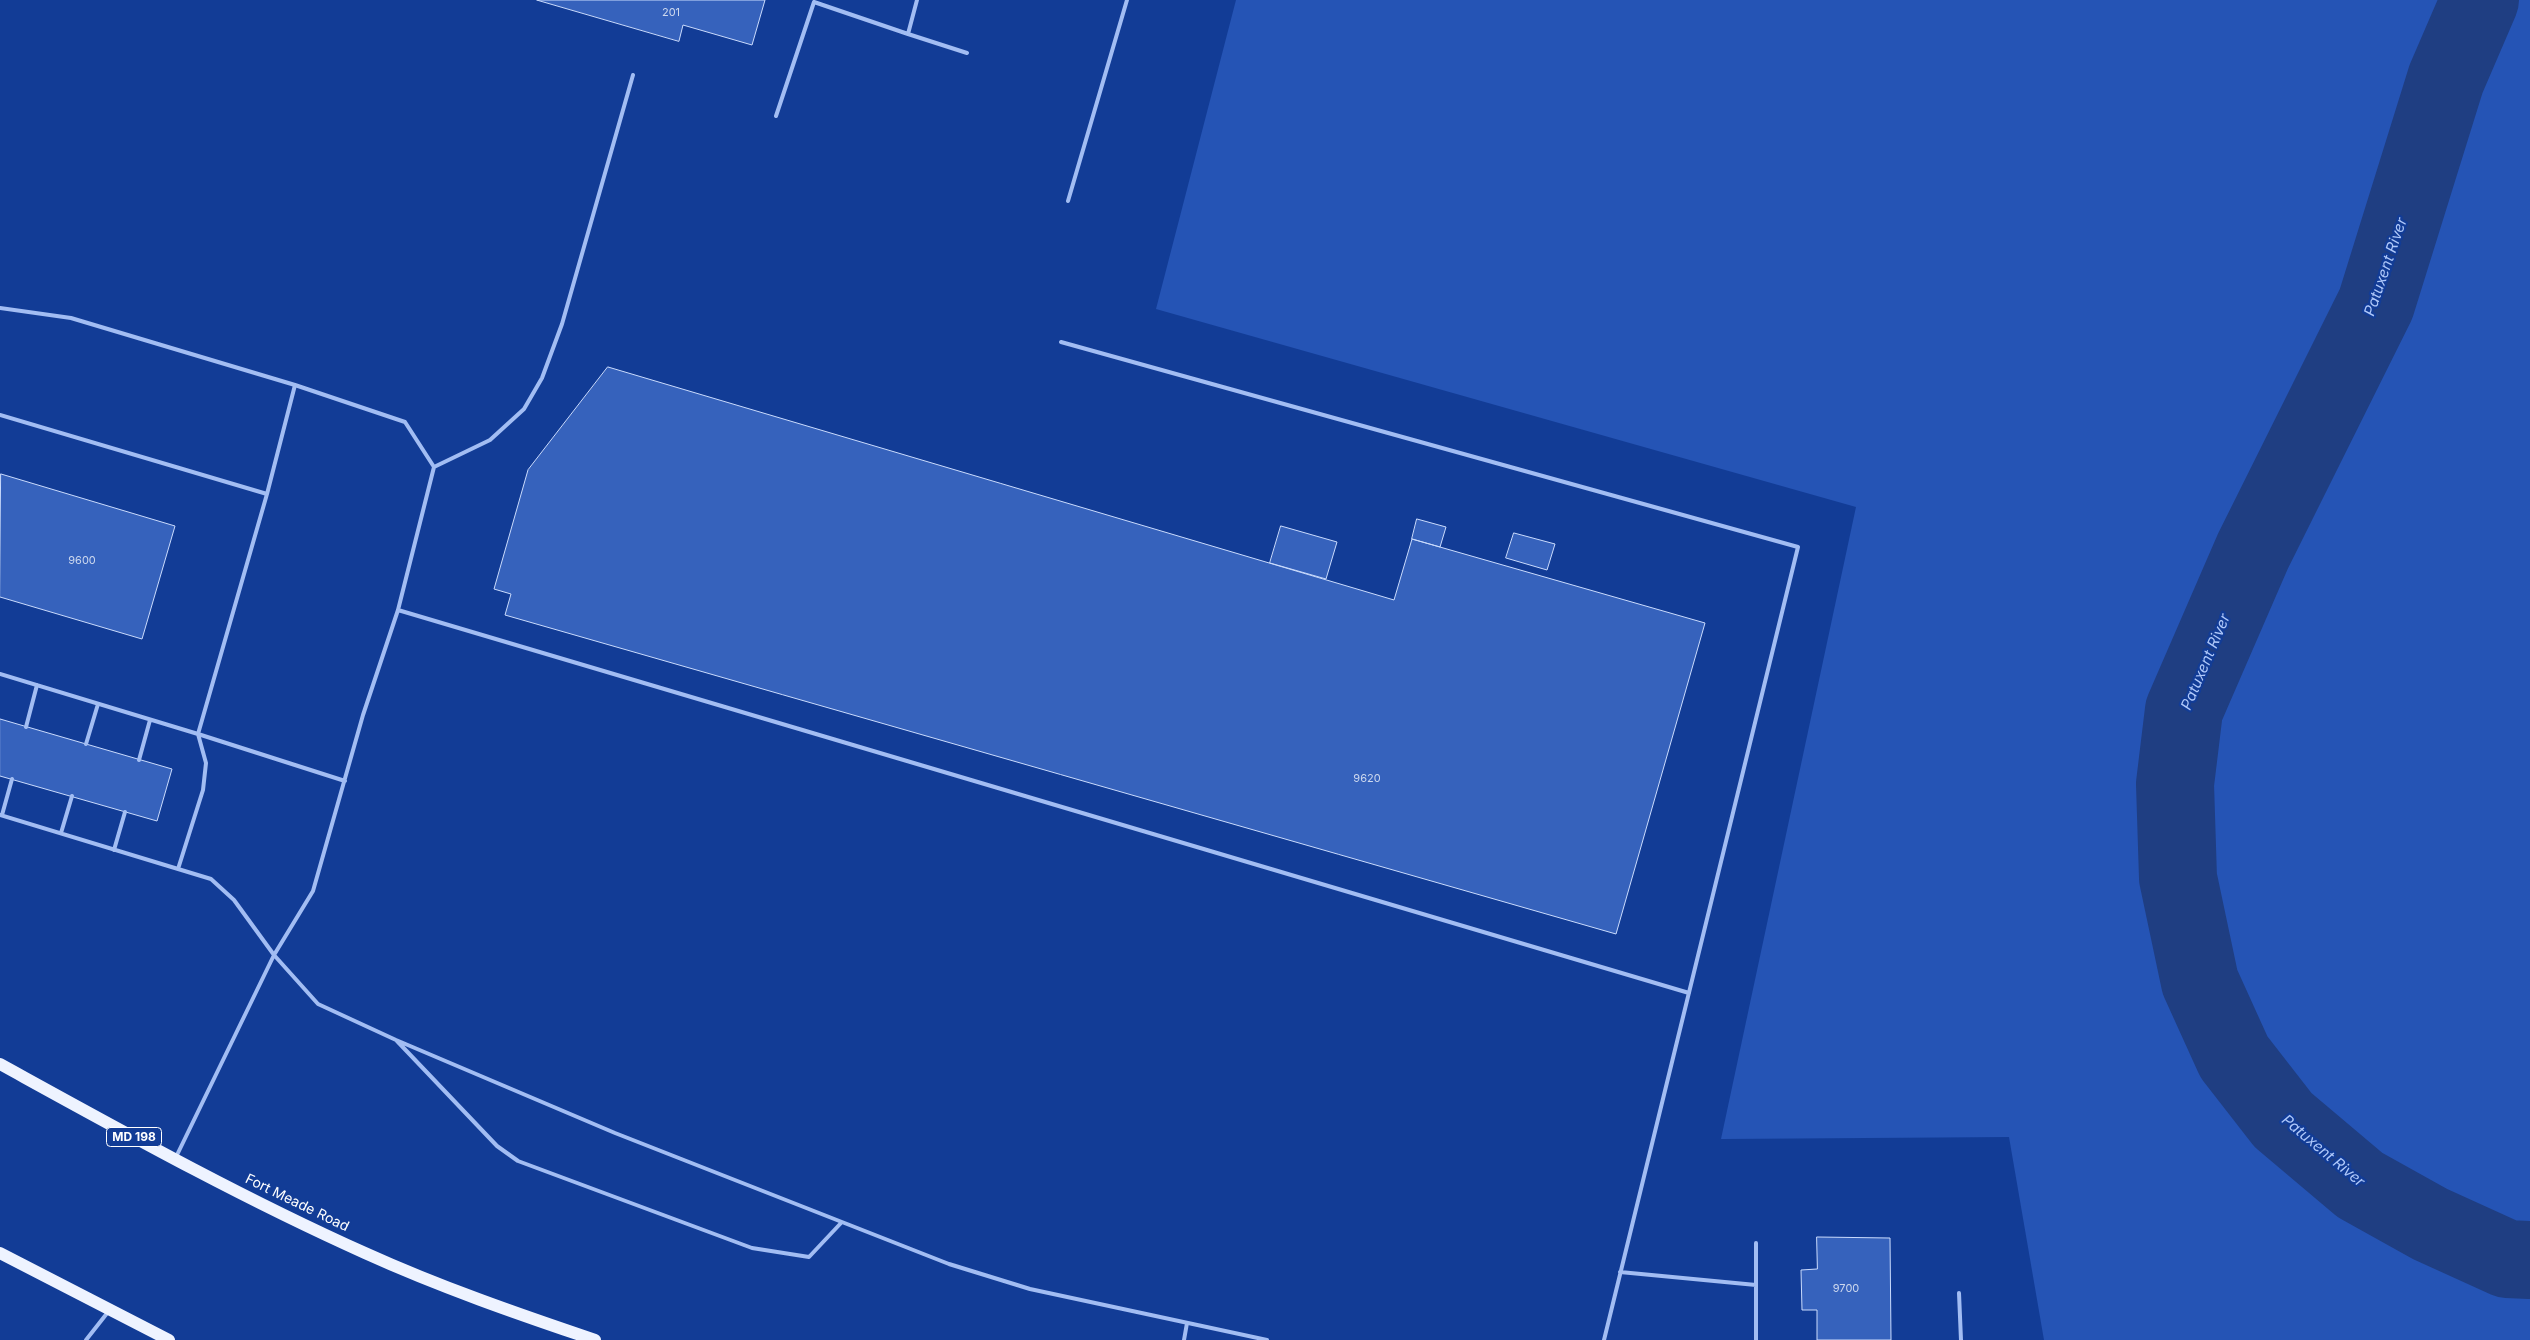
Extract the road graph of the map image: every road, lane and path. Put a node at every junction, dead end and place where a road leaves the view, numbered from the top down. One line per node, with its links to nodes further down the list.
1 (917, 0): 3 (lane)
2 (1127, 0): 7 (lane)
3 (908, 34): 4 (lane); 6 (lane)
4 (967, 53)
5 (633, 75): 12 (lane)
6 (776, 116)
7 (1068, 201)
8 (0, 308): 10 (lane)
9 (1061, 342): 32 (lane)
10 (295, 384): 12 (lane); 13 (lane)
11 (0, 415): 13 (lane)
12 (434, 467): 14 (lane)
13 (267, 494): 20 (lane)
14 (398, 610): 24 (lane); 32 (lane)
15 (0, 674): 16 (lane)
16 (37, 685): 17 (lane); 19 (lane)
17 (98, 704): 18 (lane); 21 (lane)
18 (150, 720): 20 (lane); 22 (lane)
19 (26, 726)
20 (198, 734): 24 (lane); 30 (lane)
21 (86, 744)
22 (139, 760)
23 (12, 779): 27 (lane)
24 (344, 781): 31 (lane)
25 (72, 796): 28 (lane)
26 (125, 812): 29 (lane)
27 (1, 815): 28 (lane)
28 (61, 833): 29 (lane)
29 (114, 850): 30 (lane)
30 (178, 869): 31 (lane)
31 (274, 955): 33 (lane); 35 (lane)
32 (1688, 993): 39 (lane)
33 (396, 1040): 36 (lane); 36 (lane)
34 (0, 1064): 35 (main road, Fort Meade Road / MD 198)
35 (175, 1160): 46 (main road, Fort Meade Road / MD 198)
36 (841, 1223): 43 (lane)
37 (1756, 1243): 40 (lane)
38 (0, 1253): 42 (main road)
39 (1620, 1272): 40 (lane); 49 (lane)
40 (1756, 1284): 50 (lane)
41 (1959, 1293): 51 (lane)
42 (110, 1310): 44 (lane); 45 (main road)
43 (1187, 1323): 47 (lane); 48 (lane)
44 (86, 1340)
45 (169, 1340)
46 (595, 1340)
47 (1184, 1340)
48 (1267, 1340)
49 (1604, 1340)
50 (1756, 1340)
51 (1961, 1340)

